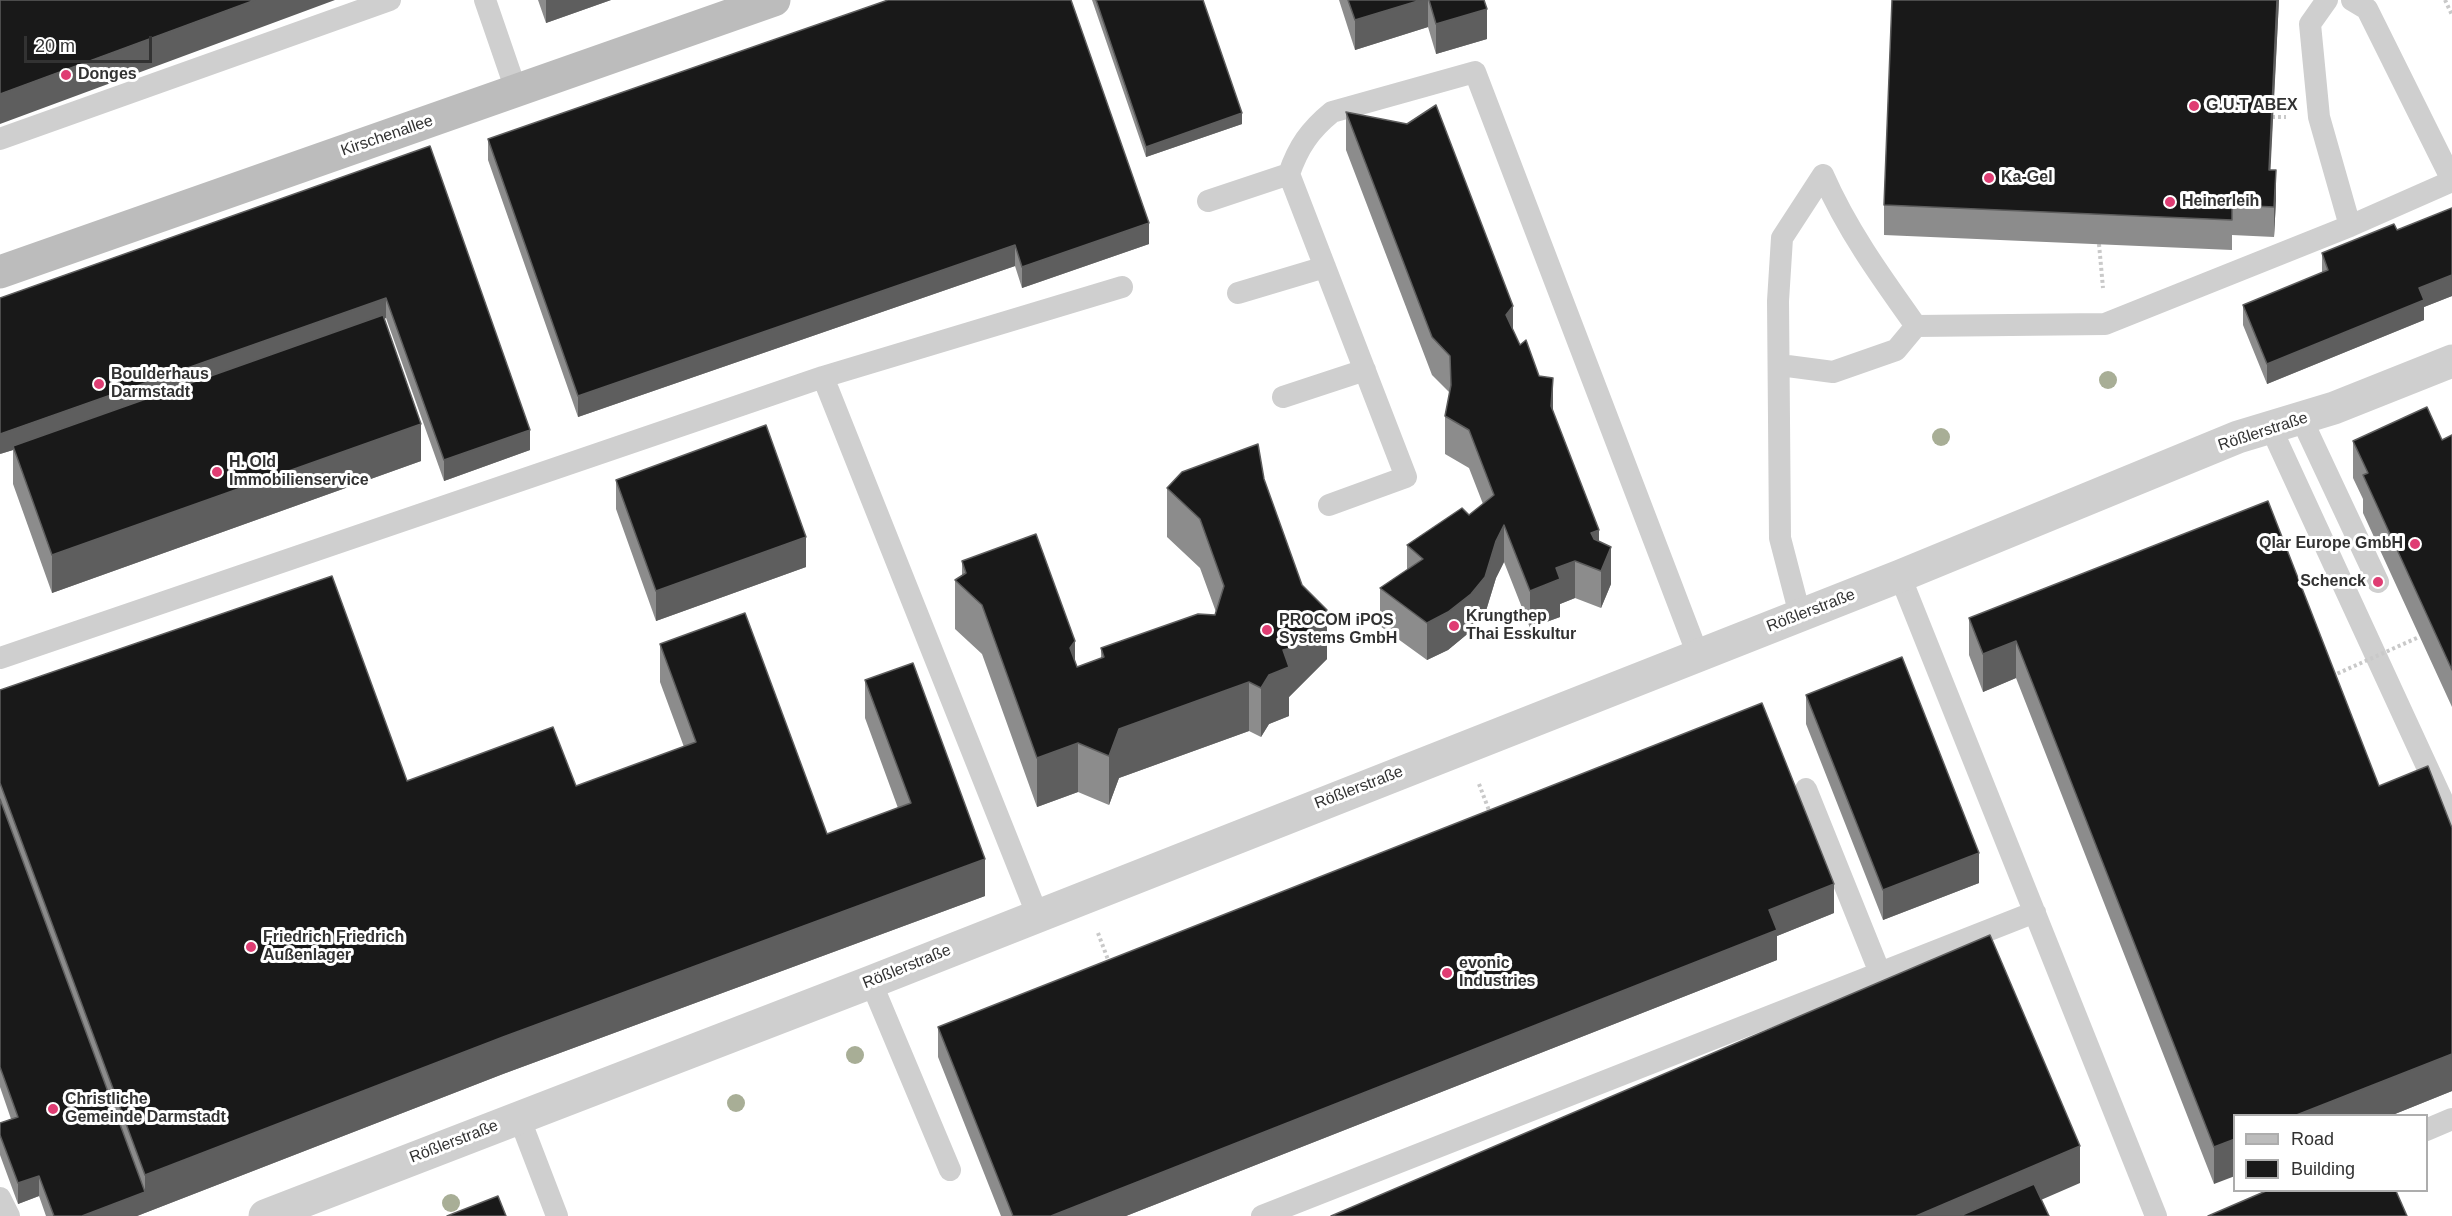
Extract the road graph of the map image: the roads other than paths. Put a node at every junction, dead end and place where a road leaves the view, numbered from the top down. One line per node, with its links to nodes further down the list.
1 (390, 0): 7 (lane)
2 (485, 0): 6 (lane)
3 (774, 0): 6 (main road, Kirschenallee)
4 (2327, 0): 11 (lane)
5 (2352, 0): 9 (lane)
6 (516, 90): 13 (main road, Kirschenallee)
7 (0, 139)
8 (1289, 174): 10 (lane); 12 (lane); 27 (lane)
9 (2452, 181): 11 (lane)
10 (1208, 201)
11 (2350, 226): 16 (lane)
12 (1325, 267): 15 (lane); 19 (lane)
13 (0, 272)
14 (1122, 287): 20 (lane)
15 (1238, 293)
16 (1916, 326): 18 (lane); 18 (lane)
17 (2452, 361): 22 (street, Rößlerstraße)
18 (1780, 365): 26 (lane)
19 (1365, 370): 21 (lane); 23 (lane)
20 (823, 378): 28 (lane); 32 (lane)
21 (1283, 397)
22 (2286, 424): 24 (street, Rößlerstraße); 25 (lane); 30 (lane)
23 (1329, 505)
24 (1900, 576): 26 (street, Rößlerstraße); 31 (lane)
25 (2378, 582)
26 (1800, 615): 27 (street, Rößlerstraße)
27 (1698, 655): 32 (street, Rößlerstraße)
28 (0, 658)
29 (1806, 789): 33 (lane)
30 (2452, 821)
31 (2035, 912): 33 (lane); 44 (lane)
32 (1037, 914): 34 (street, Rößlerstraße)
33 (1880, 973): 43 (lane)
34 (871, 982): 35 (street, Rößlerstraße); 38 (lane)
35 (519, 1117): 41 (street, Rößlerstraße); 42 (lane)
36 (2452, 1119): 37 (lane)
37 (2428, 1130)
38 (950, 1170)
39 (0, 1198): 40 (lane)
40 (9, 1216)
41 (265, 1216)
42 (557, 1216)
43 (1262, 1216)
44 (2156, 1216)

